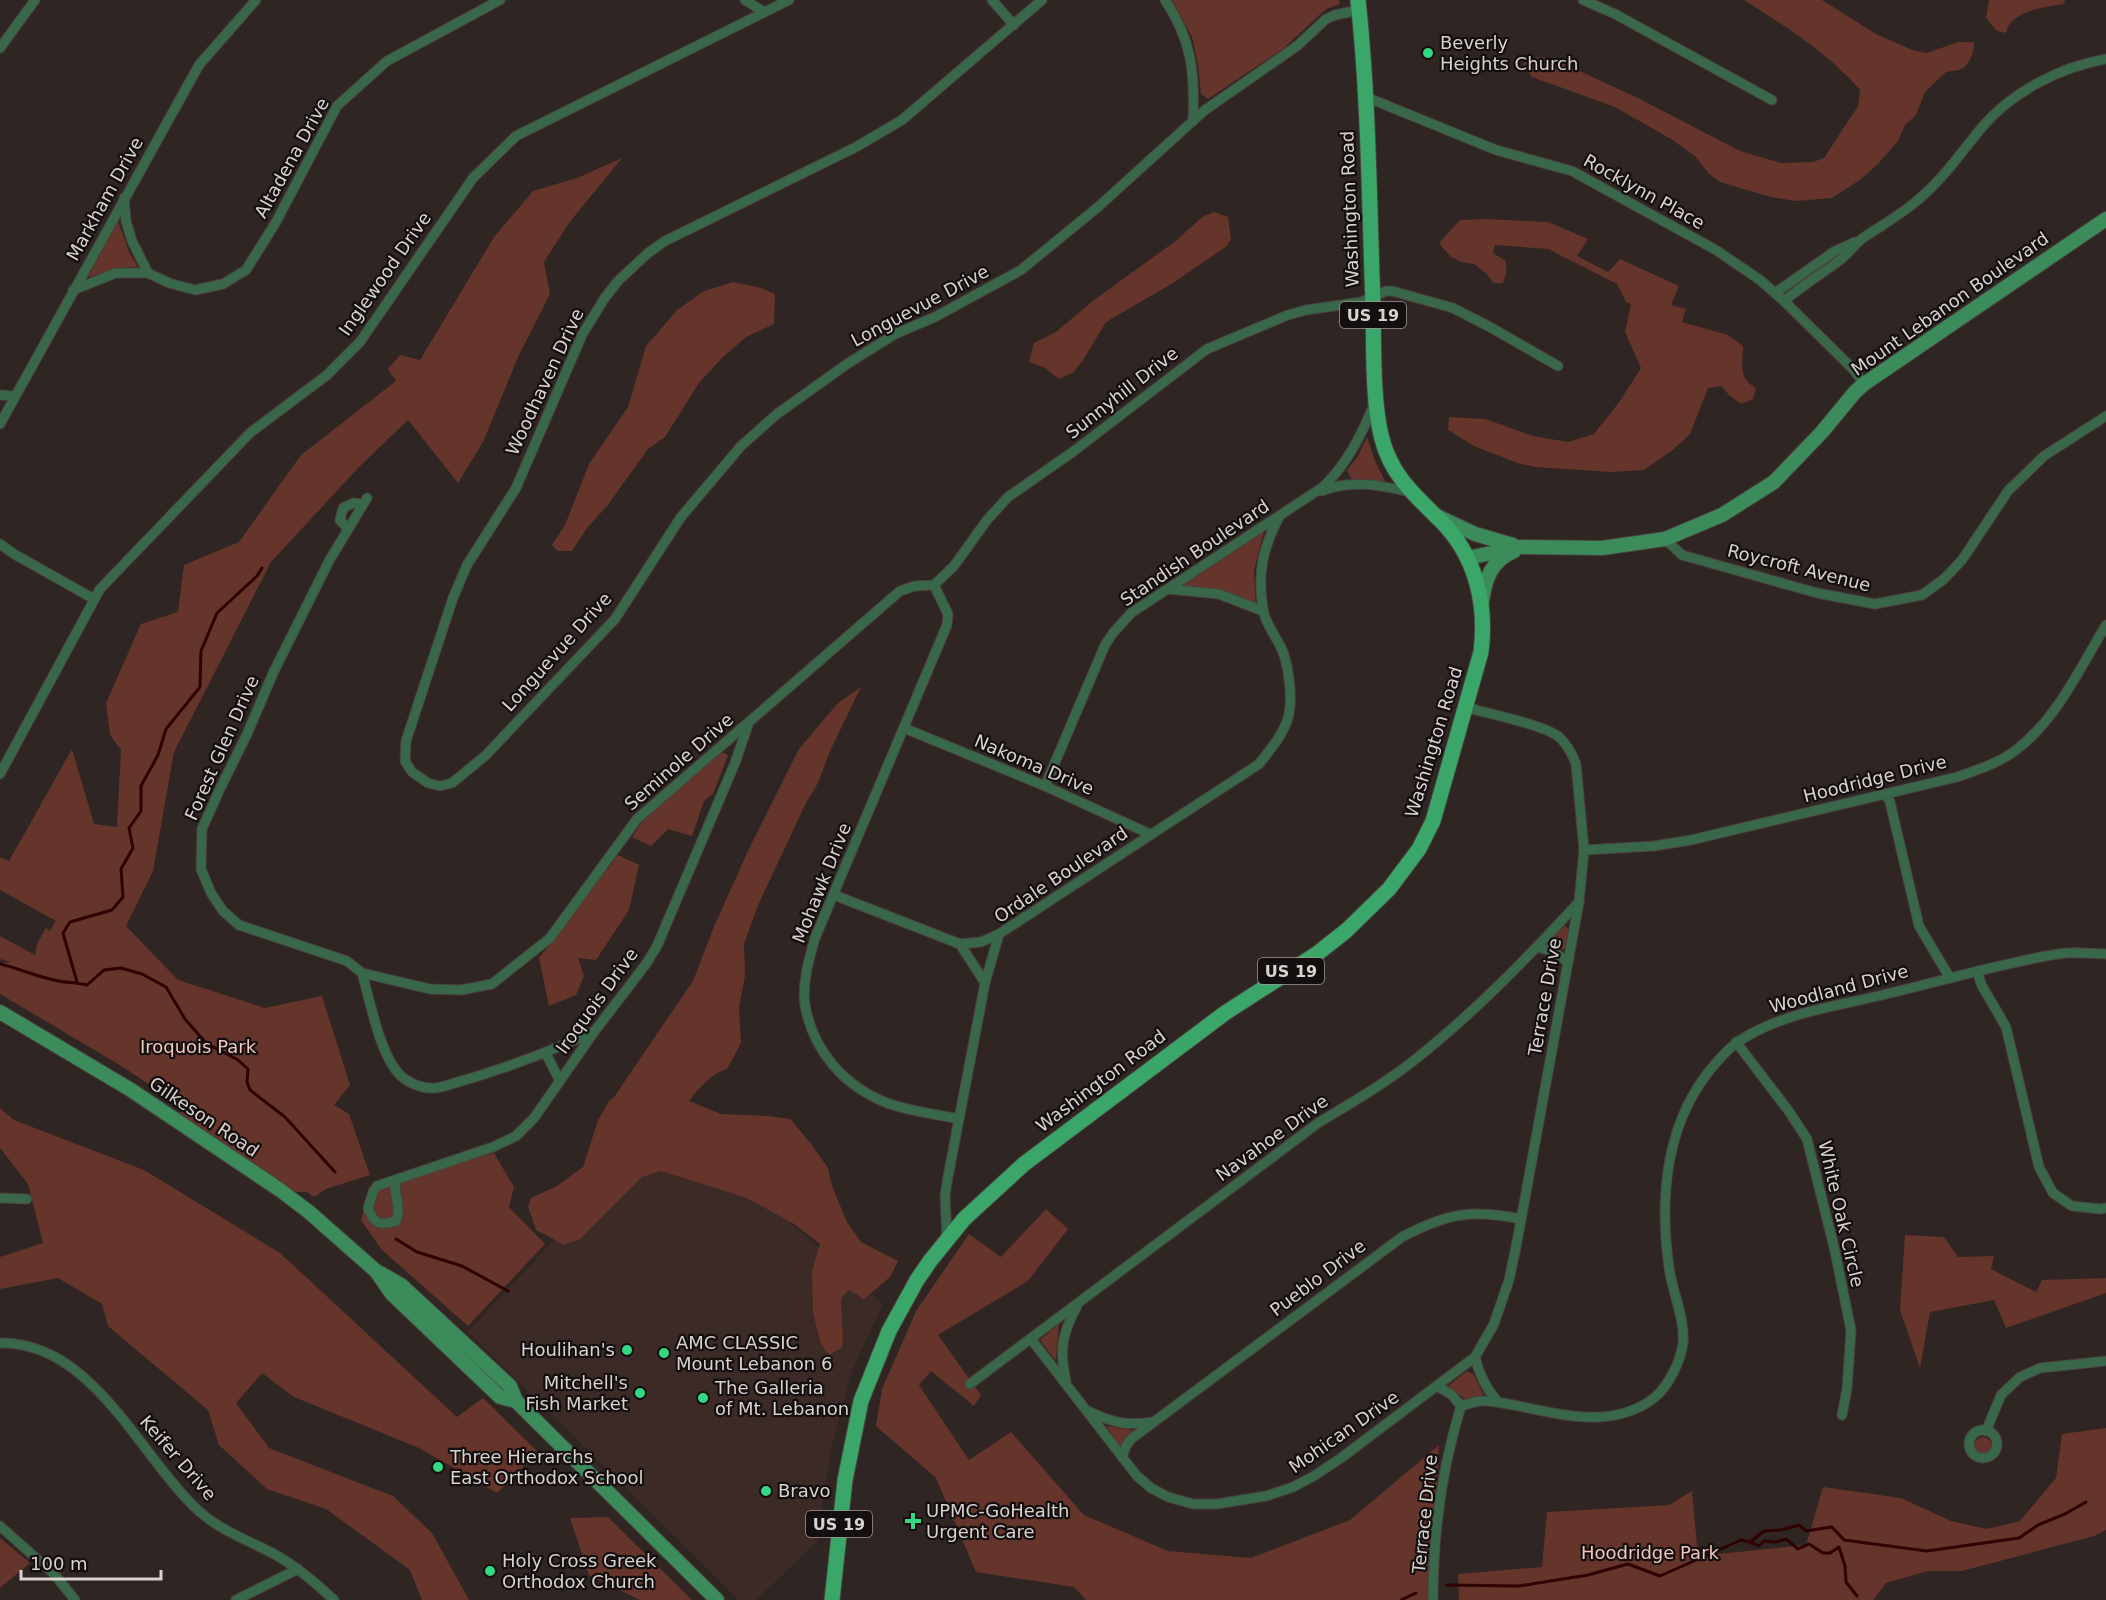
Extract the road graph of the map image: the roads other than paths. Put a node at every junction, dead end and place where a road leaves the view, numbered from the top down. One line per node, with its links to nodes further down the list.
1 (35, 0): 13 (street)
2 (256, 0): 18 (street, Markham Drive)
3 (500, 0): 23 (street, Altadena Drive)
4 (745, 0): 11 (street)
5 (789, 0): 11 (street, Inglewood Drive)
6 (992, 0): 12 (street)
7 (1042, 0): 12 (street, Woodhaven Drive)
8 (1165, 0): 17 (street)
9 (1583, 0): 16 (street)
10 (1358, 5): 15 (main road, Washington Road / US 19); 17 (street, Longuevue Drive)
11 (764, 12): 46 (street, Inglewood Drive)
12 (1014, 25): 53 (street, Woodhaven Drive)
13 (0, 48)
14 (2106, 59): 20 (street)
15 (1366, 97): 25 (street, Rocklynn Place); 26 (main road, Washington Road / US 19)
16 (1772, 100)
17 (1193, 121): 53 (street, Longuevue Drive)
18 (124, 198): 23 (street); 24 (street, Markham Drive)
19 (2106, 219): 29 (street, Mount Lebanon Boulevard)
20 (1860, 240): 21 (street); 22 (street)
21 (1818, 262): 22 (street); 25 (street)
22 (1824, 271): 27 (street)
23 (148, 273): 24 (street, Altadena Drive)
24 (73, 290): 31 (street, Markham Drive)
25 (1775, 293): 27 (street, Rocklynn Place)
26 (1372, 297): 28 (street, Sunnyhill Drive); 32 (main road, Washington Road / US 19); 44 (street, Sunnyhill Drive)
27 (1784, 301): 29 (street, Rocklynn Place)
28 (1558, 366)
29 (1864, 384): 40 (street, Mount Lebanon Boulevard)
30 (0, 395): 31 (street)
31 (15, 396): 34 (street, Markham Drive)
32 (1377, 400): 35 (main road, Washington Road / US 19); 36 (street, Standish Boulevard)
33 (2106, 416): 40 (street, Roycroft Avenue)
34 (0, 424)
35 (1411, 492): 36 (street); 37 (main road, Washington Road / US 19)
36 (1313, 494): 38 (street, Standish Boulevard)
37 (1434, 515): 42 (street); 43 (main road, Washington Road / US 19)
38 (1279, 516): 45 (street, Standish Boulevard); 48 (street, Ordale Boulevard)
39 (348, 529): 39 (street, Forest Glen Drive); 67 (street, Forest Glen Drive)
40 (1665, 539): 42 (street, Mount Lebanon Boulevard)
41 (0, 544): 46 (street)
42 (1521, 547): 43 (street, Mount Lebanon Boulevard); 47 (street)
43 (1467, 558): 47 (main road, Washington Road / US 19)
44 (934, 585): 51 (street, Seminole Drive); 52 (street, Mohawk Drive)
45 (1168, 589): 48 (street); 55 (street, Standish Boulevard)
46 (94, 599): 54 (street, Inglewood Drive)
47 (1482, 602): 50 (main road, Washington Road / US 19)
48 (1263, 611): 57 (street, Ordale Boulevard)
49 (2106, 625): 56 (street, Hoodridge Drive)
50 (1466, 708): 58 (street, Terrace Drive); 81 (main road, Washington Road / US 19)
51 (748, 723): 67 (street, Seminole Drive); 71 (street, Iroquois Drive)
52 (904, 728): 55 (street, Nakoma Drive); 59 (street, Mohawk Drive)
53 (412, 772)
54 (0, 774)
55 (1045, 786): 57 (street, Nakoma Drive)
56 (1886, 794): 58 (street, Hoodridge Drive); 68 (street)
57 (1150, 834): 61 (street, Ordale Boulevard)
58 (1584, 850): 60 (street, Terrace Drive)
59 (834, 895): 62 (street); 75 (street, Mohawk Drive)
60 (1578, 902): 63 (street, Navahoe Drive); 65 (street, Terrace Drive)
61 (999, 934): 62 (street); 69 (street, Ordale Boulevard)
62 (960, 944): 69 (street)
63 (1537, 947): 65 (street); 82 (street, Navahoe Drive)
64 (2106, 954): 66 (street, Woodland Drive)
65 (1568, 962): 80 (street, Terrace Drive)
66 (1977, 972): 68 (street, Woodland Drive); 79 (street)
67 (362, 973): 73 (street)
68 (1950, 978): 72 (street, Woodland Drive)
69 (985, 983): 75 (street, Ordale Boulevard)
70 (0, 1012): 102 (street, Gilkeson Road)
71 (594, 1032): 73 (street); 74 (street, Iroquois Drive)
72 (1737, 1042): 90 (street, Woodland Drive); 93 (street, White Oak Circle)
73 (546, 1054): 74 (street)
74 (560, 1081): 76 (street, Iroquois Drive)
75 (959, 1119): 81 (street, Ordale Boulevard)
76 (397, 1179): 76 (street, Iroquois Drive)
77 (0, 1198): 78 (street)
78 (27, 1199)
79 (2106, 1208)
80 (1521, 1219): 85 (street, Terrace Drive); 94 (street, Pueblo Drive)
81 (947, 1238): 103 (main road, Washington Road / US 19)
82 (1077, 1304): 83 (street, Navahoe Drive); 88 (street, Mohican Drive)
83 (1031, 1339): 87 (street, Navahoe Drive); 88 (street, Mohican Drive)
84 (0, 1343): 98 (street, Keifer Drive)
85 (1475, 1357): 89 (street, Terrace Drive); 90 (street)
86 (2106, 1361): 95 (street)
87 (970, 1384)
88 (1066, 1384): 92 (street, Mohican Drive)
89 (1437, 1386): 91 (street); 96 (street, Mohican Drive)
90 (1497, 1401): 91 (street, Woodland Drive)
91 (1461, 1406): 104 (street, Terrace Drive)
92 (1086, 1410): 94 (street); 96 (street, Mohican Drive)
93 (1842, 1415)
94 (1155, 1421): 96 (street, Pueblo Drive)
95 (1986, 1431)
96 (1122, 1457)
97 (0, 1526): 99 (street)
98 (298, 1569): 100 (street); 101 (street, Keifer Drive)
99 (75, 1600)
100 (236, 1600)
101 (334, 1600)
102 (717, 1600)
103 (832, 1600)
104 (1433, 1600)

